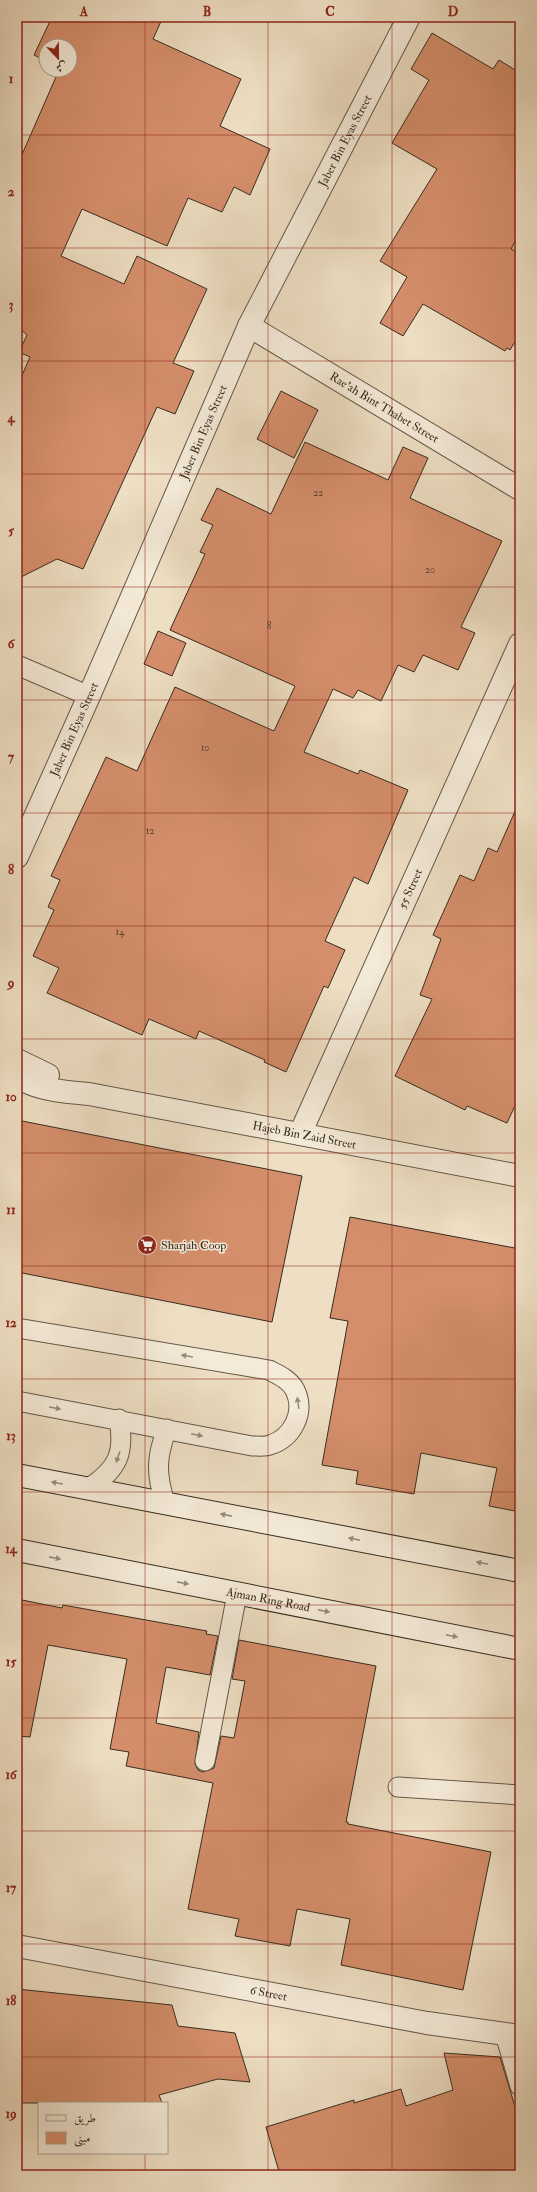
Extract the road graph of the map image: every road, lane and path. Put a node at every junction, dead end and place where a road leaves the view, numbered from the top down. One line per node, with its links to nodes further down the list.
1 (409, 17): 2 (street, Jaber Bin Eyas Street)
2 (250, 326): 3 (street, Rae'ah Bint Thabet Street); 6 (street, Jaber Bin Eyas Street)
3 (520, 489)
4 (520, 644): 11 (street, 55 Street)
5 (17, 665): 6 (lane)
6 (90, 696): 7 (street, Jaber Bin Eyas Street)
7 (17, 857)
8 (17, 1060): 10 (street)
9 (17, 1078): 10 (street)
10 (88, 1094): 11 (street, Hajeb Bin Zaid Street)
11 (300, 1134): 12 (street, Hajeb Bin Zaid Street)
12 (520, 1176)
13 (17, 1328): 16 (lane, one-way to 13)
14 (17, 1401): 15 (lane, one-way to 15)
15 (119, 1419): 16 (lane); 18 (lane, one-way to 18)
16 (167, 1429): 19 (lane)
17 (17, 1475): 18 (street, one-way to 17)
18 (89, 1488): 19 (street)
19 (165, 1503): 21 (street, one-way to 19)
20 (17, 1550): 22 (street, Ajman Ring Road, one-way to 22)
21 (520, 1571)
22 (237, 1594): 23 (street, Ajman Ring Road, one-way to 23); 24 (lane)
23 (520, 1649)
24 (205, 1761)
25 (398, 1787): 26 (lane)
26 (520, 1795)
27 (17, 1946): 28 (street, 6 Street)
28 (513, 2035): 29 (lane)
29 (520, 2086)

